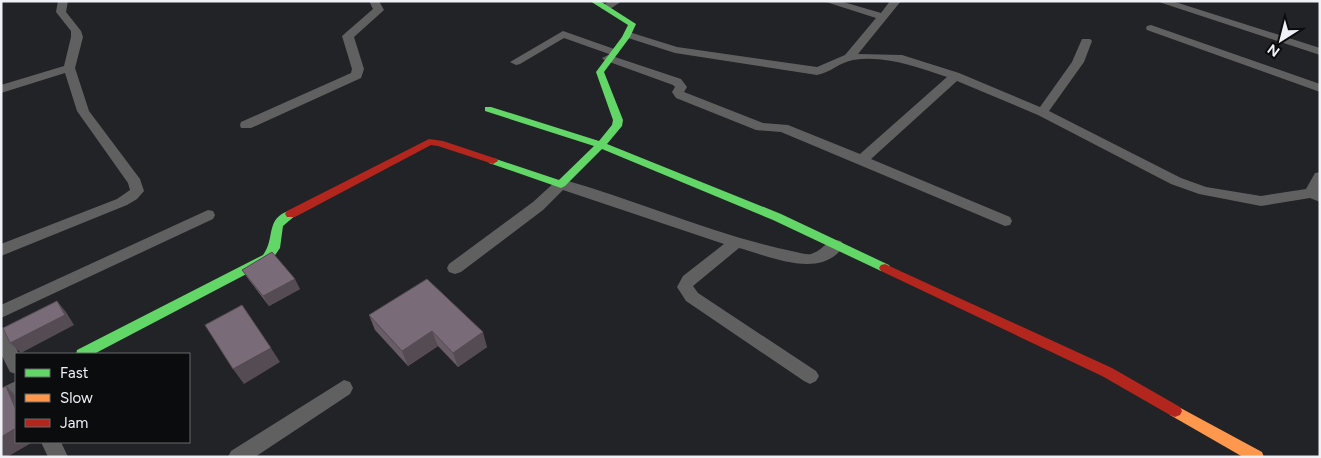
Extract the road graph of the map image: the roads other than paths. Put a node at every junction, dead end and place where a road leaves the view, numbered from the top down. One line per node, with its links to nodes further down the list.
1 (63, 1): 17 (street)
2 (374, 1): 23 (street)
3 (594, 1): 8 (street)
4 (617, 1): 8 (street)
5 (828, 1): 9 (street)
6 (896, 1): 9 (street)
7 (1161, 1): 13 (street)
8 (606, 7): 11 (street)
9 (881, 16): 15 (street)
10 (1151, 28): 19 (street)
11 (629, 35): 14 (street); 15 (street)
12 (1086, 41): 22 (street)
13 (1320, 52)
14 (610, 55): 16 (street); 24 (street); 25 (street)
15 (849, 57): 18 (street)
16 (516, 62)
17 (69, 68): 20 (street); 33 (street)
18 (955, 76): 22 (street); 25 (street)
19 (1320, 88)
20 (1, 89)
21 (488, 109): 24 (street)
22 (1042, 112): 28 (street)
23 (246, 125)
24 (600, 145): 27 (street); 32 (street)
25 (862, 160): 30 (street)
26 (1320, 176): 28 (street)
27 (561, 184): 31 (street); 34 (street); 37 (street)
28 (1316, 195)
29 (208, 214): 35 (street)
30 (1005, 221)
31 (736, 242): 32 (street); 39 (street)
32 (836, 245): 46 (street)
33 (1, 250)
34 (455, 268)
35 (1, 312)
36 (1, 334): 38 (street)
37 (84, 353)
38 (15, 365)
39 (810, 376)
40 (344, 388): 45 (street)
41 (15, 390): 42 (street)
42 (1, 398)
43 (51, 443): 44 (street)
44 (58, 457)
45 (238, 457)
46 (1257, 457)

